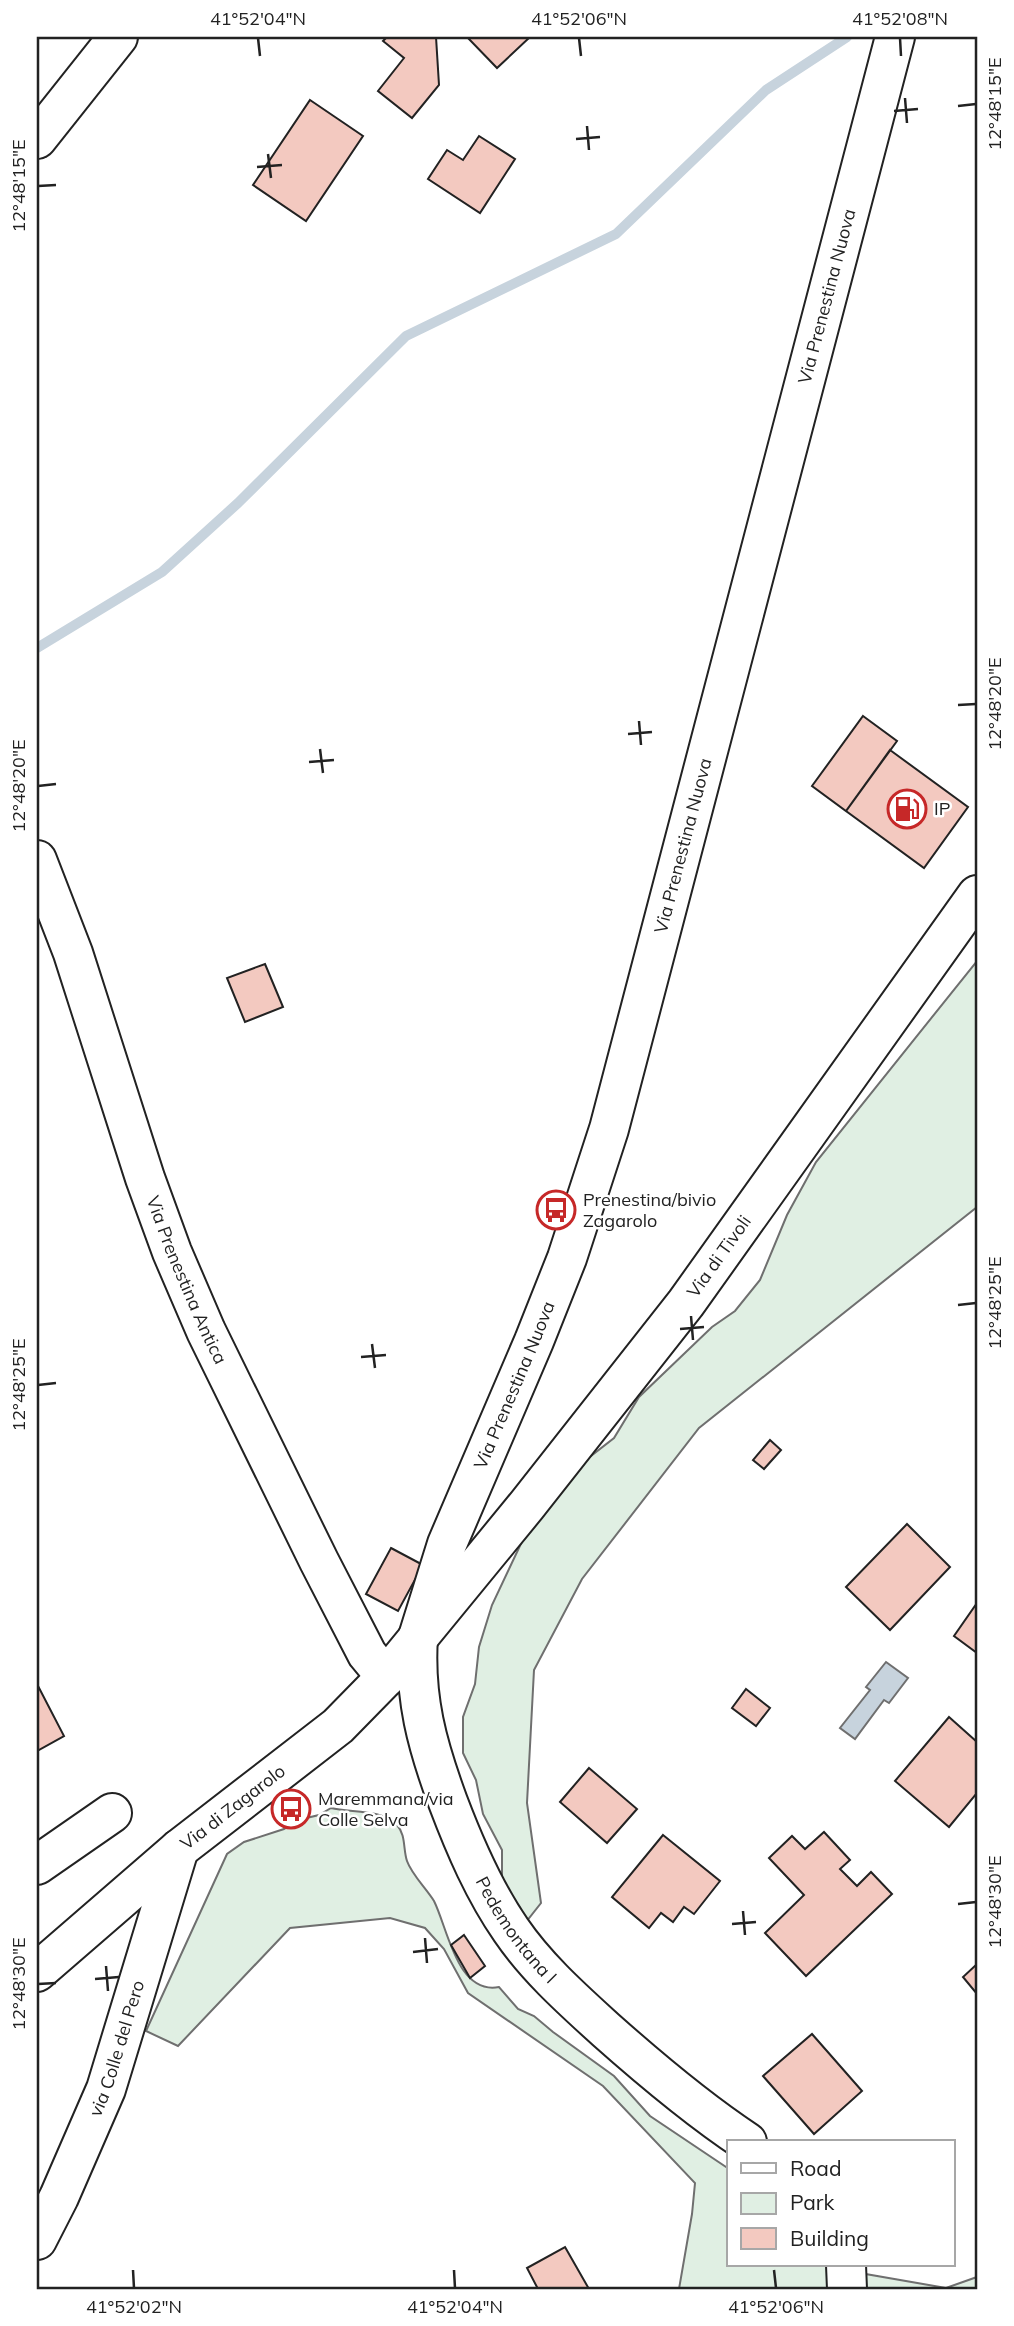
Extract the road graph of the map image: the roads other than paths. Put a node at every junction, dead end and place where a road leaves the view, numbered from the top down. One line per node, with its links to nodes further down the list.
1 (118, 37): 3 (main road)
2 (895, 37): 6 (main road, Via Prenestina Nuova)
3 (37, 139)
4 (37, 860): 7 (main road, Via Prenestina Antica)
5 (977, 895): 6 (main road, Via di Tivoli)
6 (418, 1637): 7 (main road, Via di Zagarolo); 12 (main road, Pedemontana I)
7 (386, 1677): 9 (main road, Via di Zagarolo)
8 (112, 1813): 10 (main road)
9 (179, 1849): 11 (main road, Via di Zagarolo); 13 (main road, via Colle del Pero)
10 (37, 1865)
11 (37, 1972)
12 (744, 2140)
13 (37, 2240)
14 (846, 2266): 15 (main road)
15 (847, 2289)

